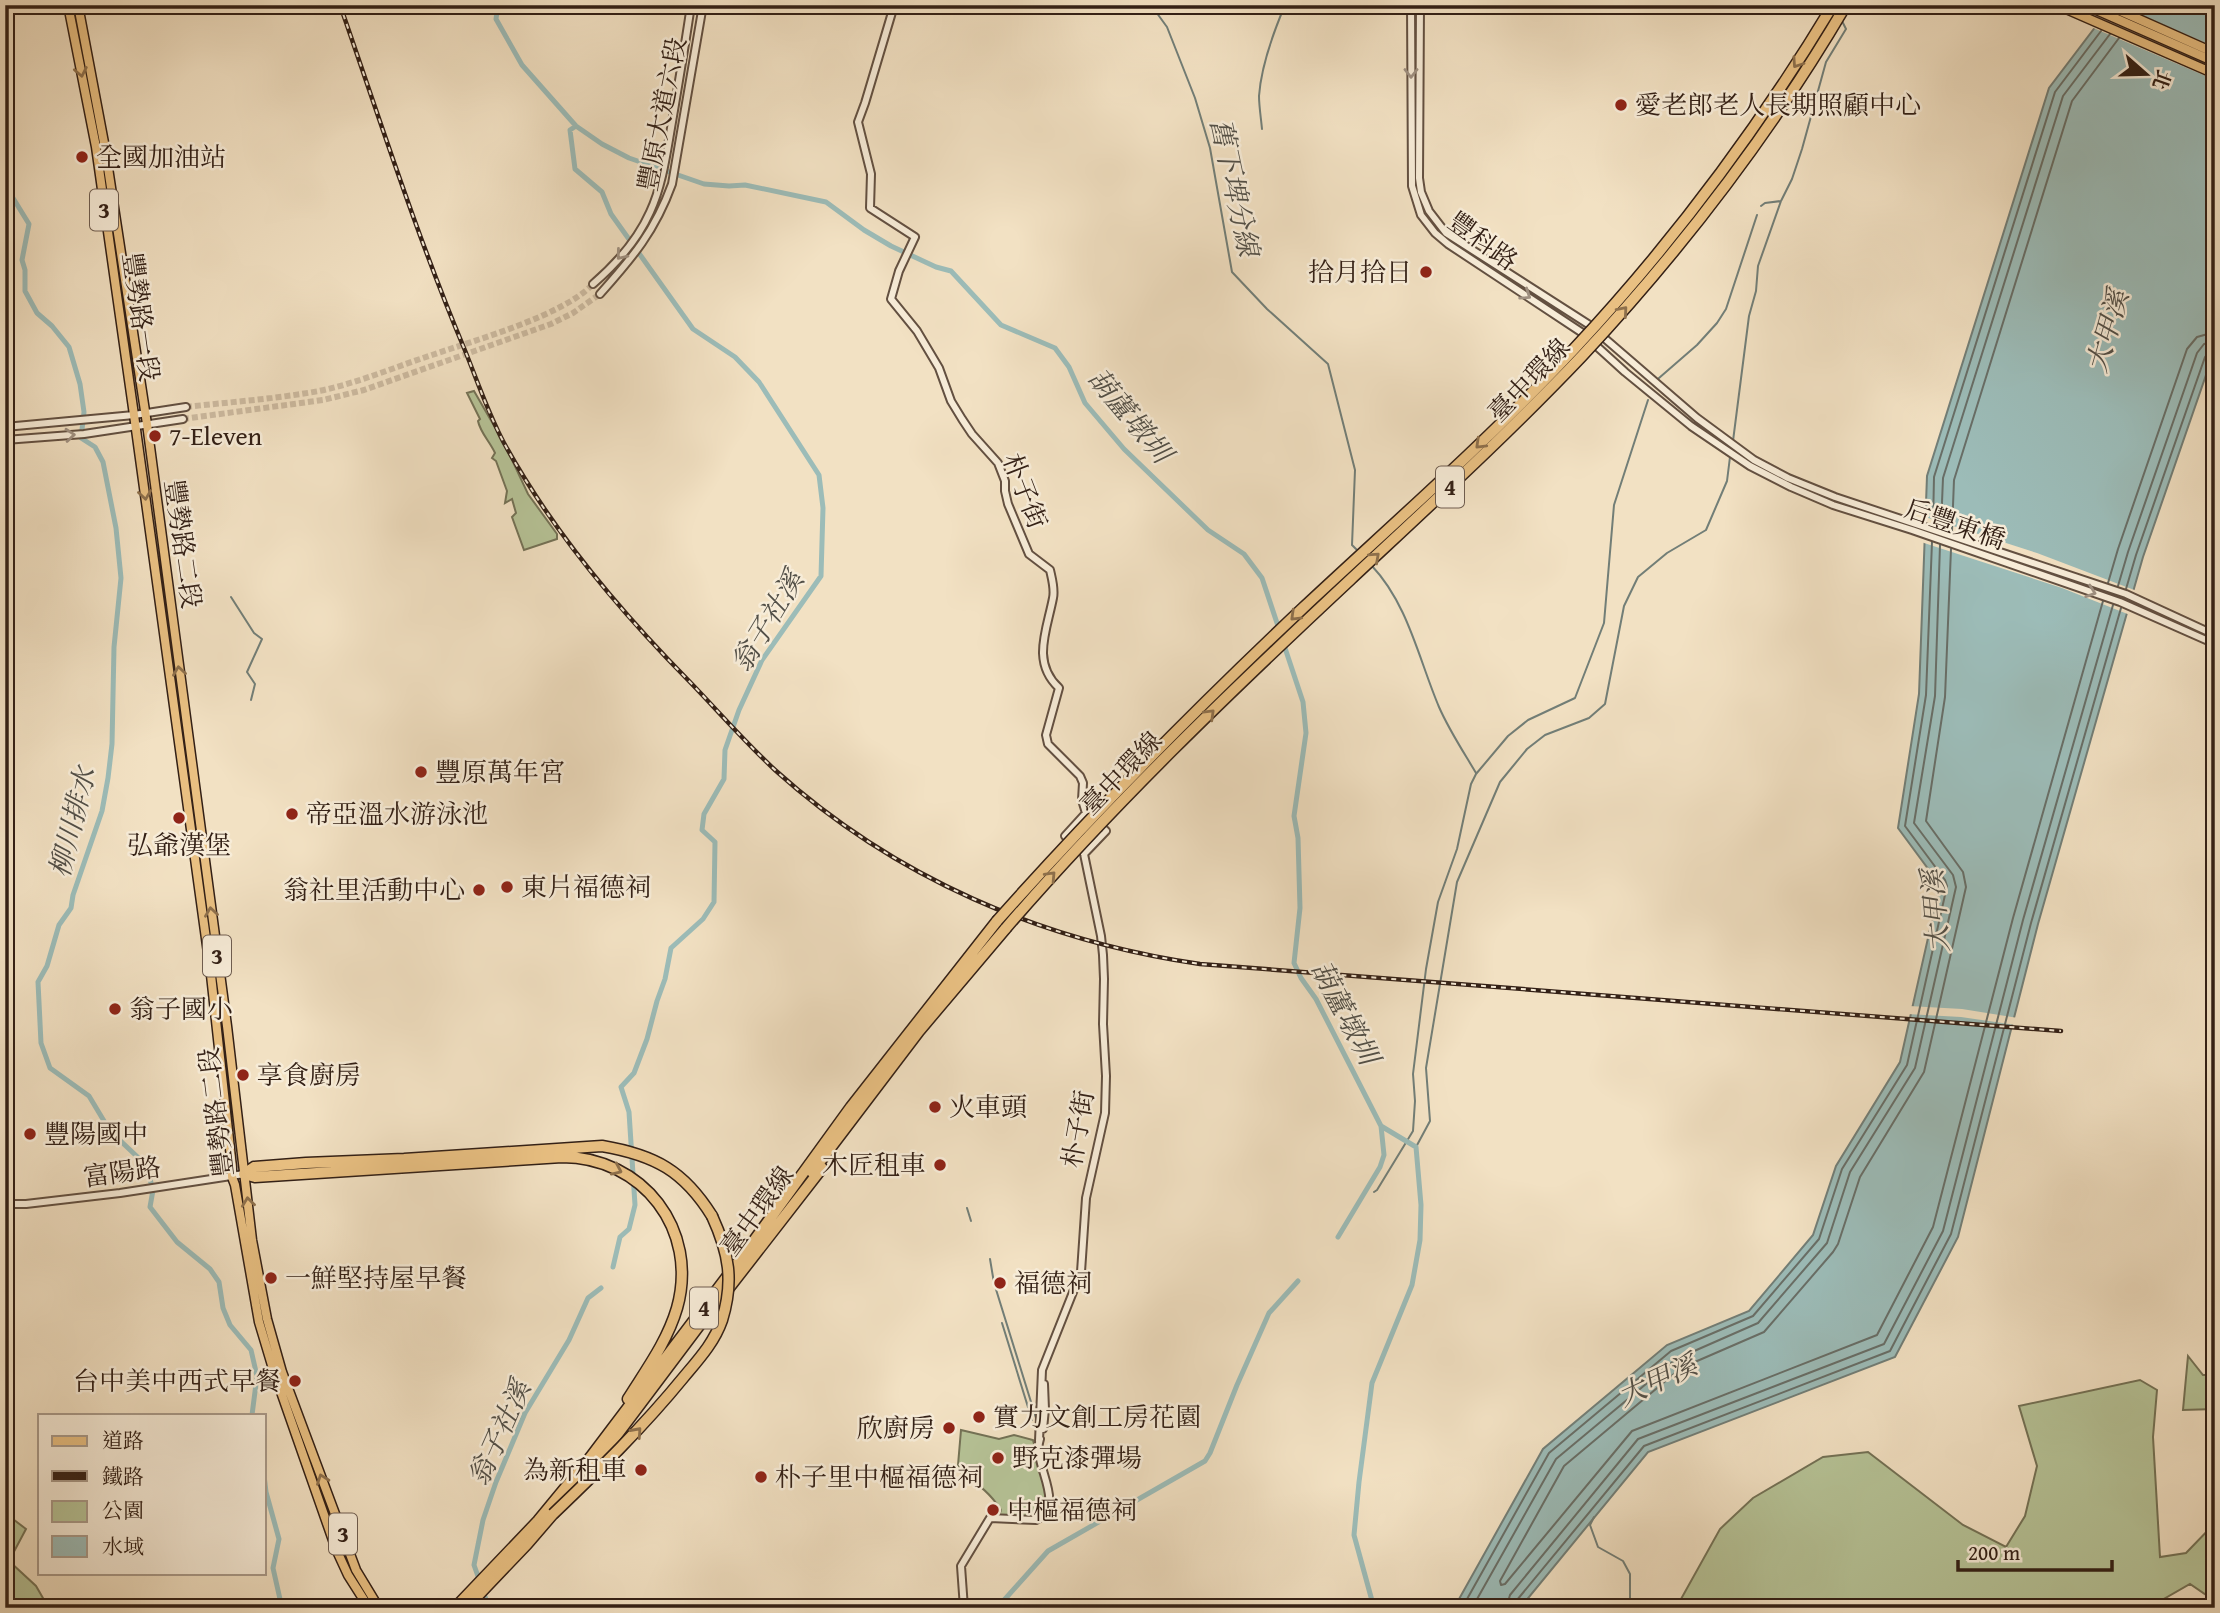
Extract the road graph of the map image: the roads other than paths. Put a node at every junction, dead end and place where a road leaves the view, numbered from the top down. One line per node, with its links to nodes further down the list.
1 (68, 5): 20 (main road, 豐勢路一段 / 3, one-way to 20)
2 (78, 5): 19 (main road, 豐勢路一段 / 3)
3 (691, 5): 16 (street, 豐原大道六段, one-way to 16)
4 (703, 5): 17 (street, 豐原大道六段)
5 (899, 5): 30 (street, 朴子街)
6 (1411, 5): 24 (street, 豐科路, one-way to 24)
7 (1420, 5): 21 (street, 豐科路)
8 (1833, 5): 32 (highway, 臺中環線 / 4, one-way to 32, bridge)
9 (1846, 5): 33 (highway, 臺中環線 / 4, one-way to 9, bridge)
10 (2057, 5): 15 (main road)
11 (2085, 5): 14 (main road)
12 (2107, 5): 13 (main road)
13 (2215, 53)
14 (2215, 62)
15 (2215, 74)
16 (593, 284)
17 (600, 294)
18 (186, 407): 19 (street)
19 (145, 412): 20 (street); 23 (main road, 豐勢路一段 / 3)
20 (134, 415): 25 (street); 26 (main road, 豐勢路一段 / 3)
21 (1697, 418): 28 (street, 后豐東橋)
22 (183, 419): 23 (street)
23 (147, 424): 26 (street); 35 (main road, 豐勢路二段 / 3, one-way to 23)
24 (1690, 426): 29 (street, 后豐東橋, one-way to 29)
25 (5, 427)
26 (135, 428): 27 (street, one-way to 26); 36 (main road, 豐勢路二段 / 3, one-way to 36)
27 (5, 440)
28 (2215, 635)
29 (2215, 644)
30 (1086, 813): 31 (street); 31 (street)
31 (1084, 854): 45 (street, 朴子街)
32 (937, 995): 38 (highway); 39 (highway, 臺中環線 / 4)
33 (919, 1031): 40 (highway, 臺中環線 / 4, bridge); 40 (highway)
34 (404, 1164): 35 (highway); 39 (highway, one-way to 39); 40 (highway, one-way to 34, bridge)
35 (244, 1174): 36 (street, 富陽路); 42 (main road, 豐勢路二段 / 3, one-way to 35)
36 (232, 1177): 37 (street, 富陽路); 41 (main road, 豐勢路二段 / 3)
37 (5, 1204)
38 (695, 1317)
39 (590, 1458): 43 (highway, 臺中環線 / 4)
40 (550, 1519): 44 (highway, 臺中環線 / 4)
41 (369, 1608)
42 (379, 1608)
43 (455, 1608)
44 (466, 1608)
45 (964, 1608)

